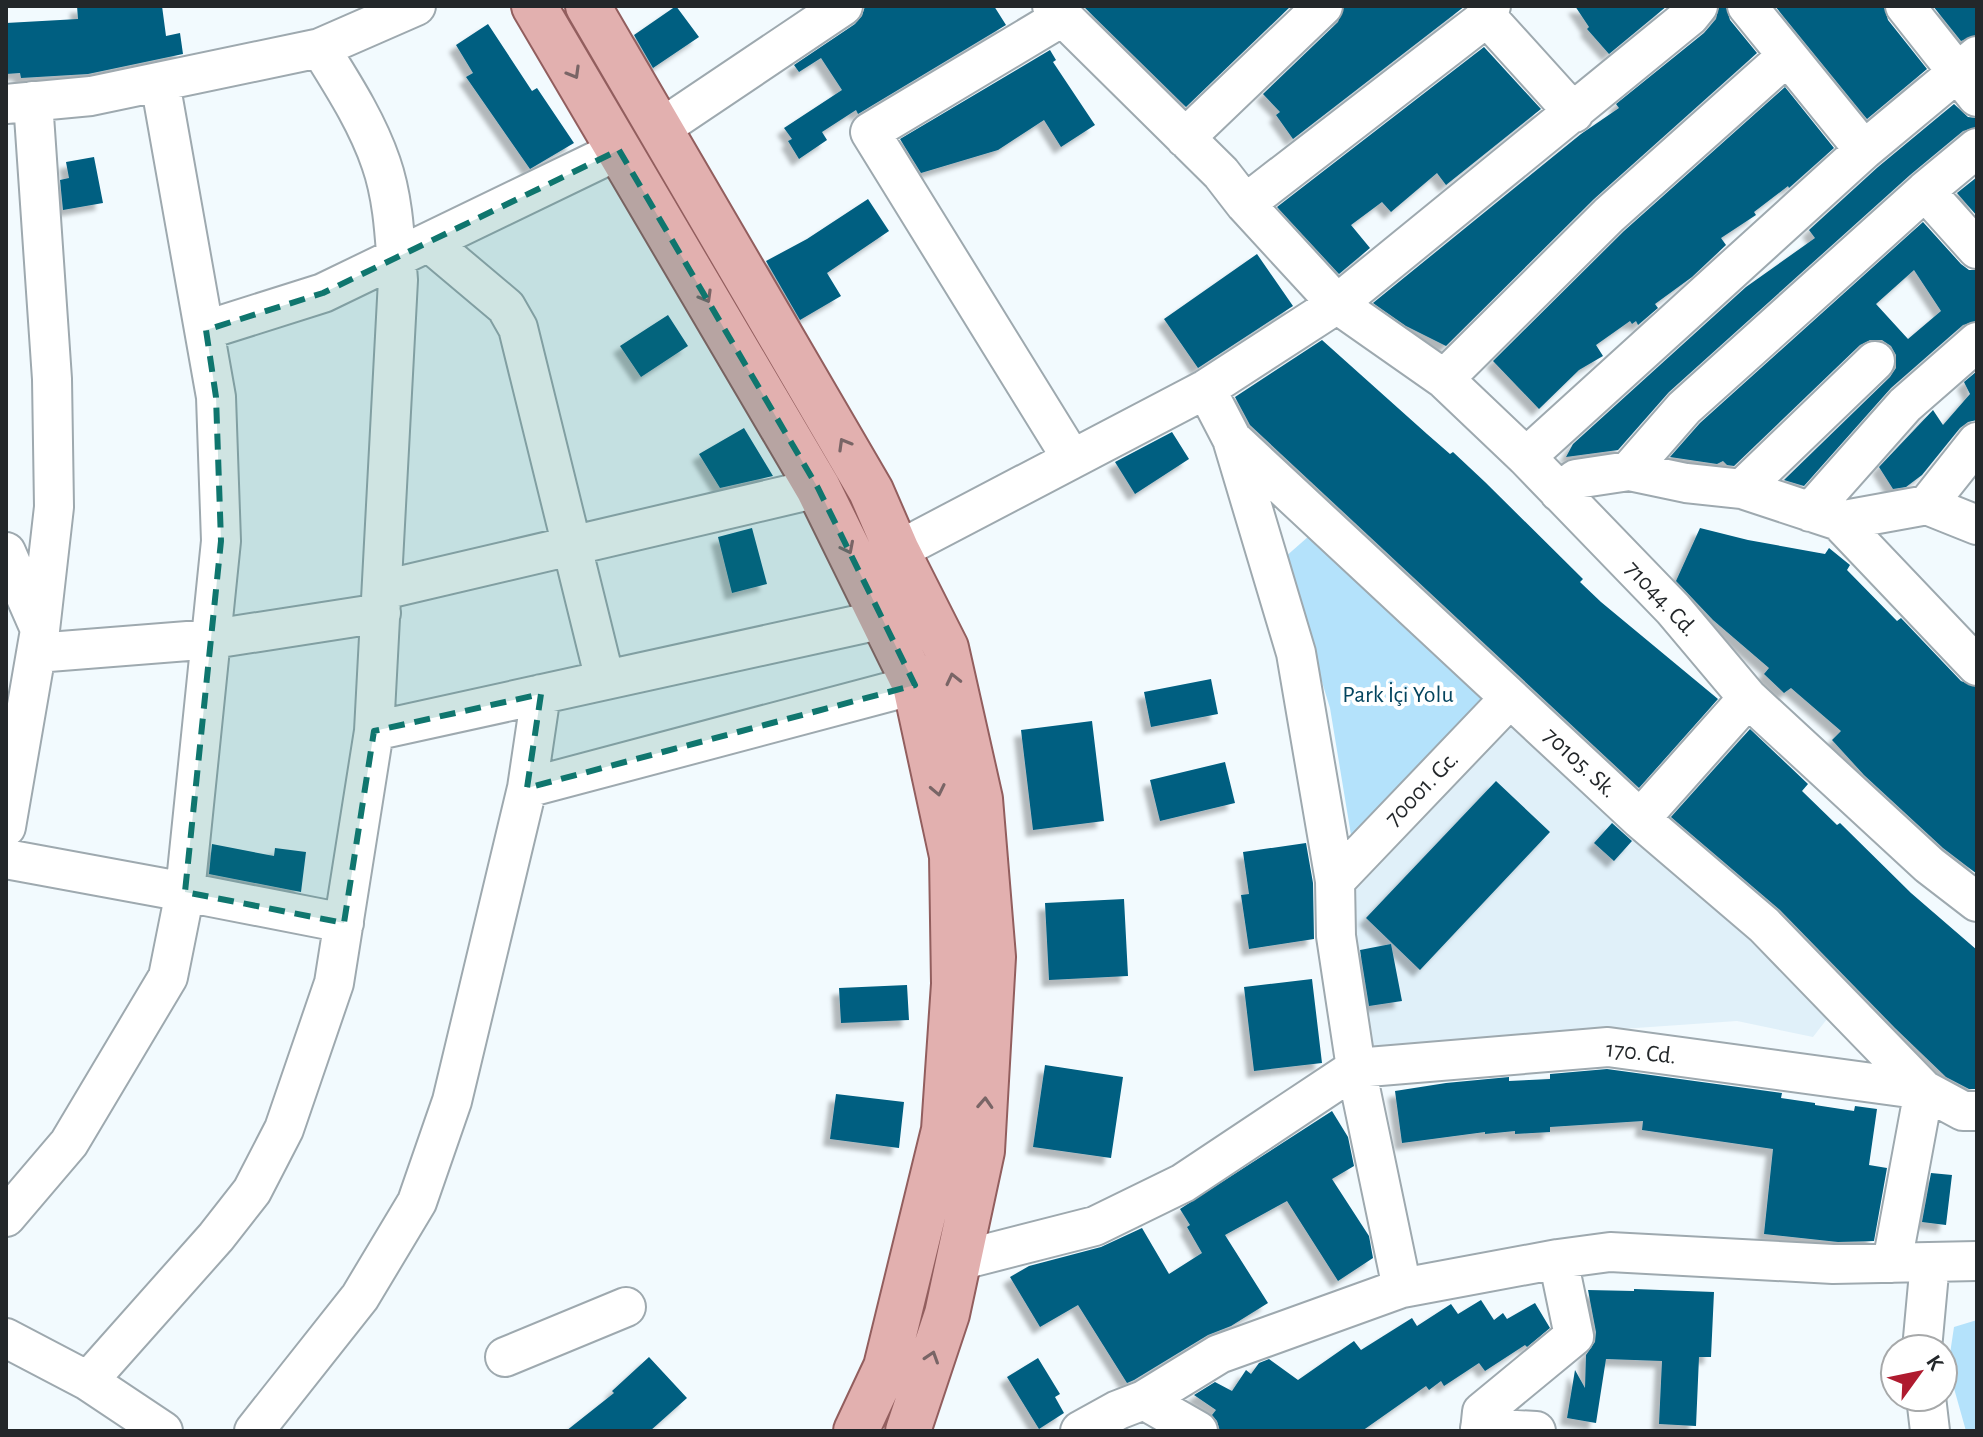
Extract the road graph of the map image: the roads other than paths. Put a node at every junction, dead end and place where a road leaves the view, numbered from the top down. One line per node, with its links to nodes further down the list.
1 (416, 6): 11 (street)
2 (534, 6): 20 (main road, one-way to 20)
3 (588, 6): 17 (main road)
4 (843, 6): 17 (street)
5 (1323, 6): 18 (street)
6 (1698, 6): 16 (street)
7 (1747, 6): 12 (street)
8 (1905, 6): 13 (street)
9 (1055, 9): 18 (street, 71044. Cd.); 35 (street)
10 (1489, 12): 16 (street); 23 (street)
11 (320, 48): 14 (street); 25 (street)
12 (1787, 56): 21 (street); 30 (street)
13 (1970, 75): 21 (street)
14 (160, 82): 15 (street); 27 (street)
15 (19, 103): 49 (street)
16 (1574, 113): 26 (street)
17 (660, 129): 44 (main road, one-way to 17)
18 (1185, 138): 23 (street, 71044. Cd.)
19 (1977, 148): 22 (street)
20 (619, 150): 25 (street); 37 (main road, one-way to 37)
21 (1864, 150): 34 (street)
22 (1925, 191): 24 (street); 36 (street)
23 (1245, 204): 26 (street, 71044. Cd.)
24 (1977, 249)
25 (413, 251): 27 (street); 43 (street); 46 (street)
26 (1337, 304): 30 (street, 71044. Cd.); 31 (street)
27 (206, 330): 48 (street)
28 (1977, 342): 41 (street)
29 (1875, 361): 38 (street)
30 (1444, 379): 34 (street, 71044. Cd.)
31 (1206, 389): 32 (street); 35 (street)
32 (1232, 439): 54 (street, 70105. Sk.); 61 (street)
33 (1977, 442): 40 (street)
34 (1526, 457): 39 (street, 71044. Cd.)
35 (1072, 459): 44 (street)
36 (1629, 471): 38 (street); 39 (street)
37 (818, 488): 43 (street); 47 (main road, one-way to 47)
38 (1742, 489): 41 (street)
39 (1559, 492): 55 (street, 71044. Cd.)
40 (1927, 505): 41 (street); 42 (street)
41 (1824, 517): 50 (street)
42 (1977, 525)
43 (572, 546): 46 (street); 51 (street)
44 (897, 551): 70 (main road, one-way to 44)
45 (6, 552): 49 (street)
46 (382, 602): 48 (street); 56 (street)
47 (884, 619): 51 (street); 52 (main road)
48 (213, 639): 49 (street); 62 (street)
49 (38, 642): 59 (street)
50 (1977, 666)
51 (605, 680): 53 (street)
52 (915, 685): 57 (street); 84 (main road, one-way to 84)
53 (541, 694): 56 (street); 57 (street)
54 (1510, 698): 58 (street, 70105. Sk.); 61 (street, 70001. Gc.)
55 (1748, 698): 58 (street); 63 (street, 71044. Cd.)
56 (374, 731): 64 (street)
57 (527, 788): 83 (street)
58 (1640, 819): 66 (street, 70105. Sk.)
59 (6, 827)
60 (6, 859): 62 (street)
61 (1335, 881): 65 (street)
62 (185, 892): 64 (street); 68 (street)
63 (1977, 902)
64 (344, 923): 79 (street)
65 (1356, 1068): 66 (street, 170. Cd.); 70 (street); 74 (street)
66 (1924, 1090): 67 (street); 73 (street)
67 (1977, 1111)
68 (6, 1217)
69 (1558, 1259): 73 (street); 74 (street); 81 (street)
70 (958, 1261): 85 (main road, one-way to 70)
71 (1977, 1261): 72 (street)
72 (1930, 1262): 73 (street); 76 (street)
73 (1892, 1263)
74 (1402, 1288): 80 (street)
75 (626, 1307): 78 (street)
76 (1923, 1333)
77 (6, 1338): 79 (street)
78 (505, 1357)
79 (88, 1381): 82 (street)
80 (1123, 1414): 86 (street); 87 (street)
81 (1480, 1430): 88 (street)
82 (163, 1431)
83 (254, 1431)
84 (856, 1431)
85 (908, 1431)
86 (1080, 1431)
87 (1198, 1431)
88 (1536, 1431)

